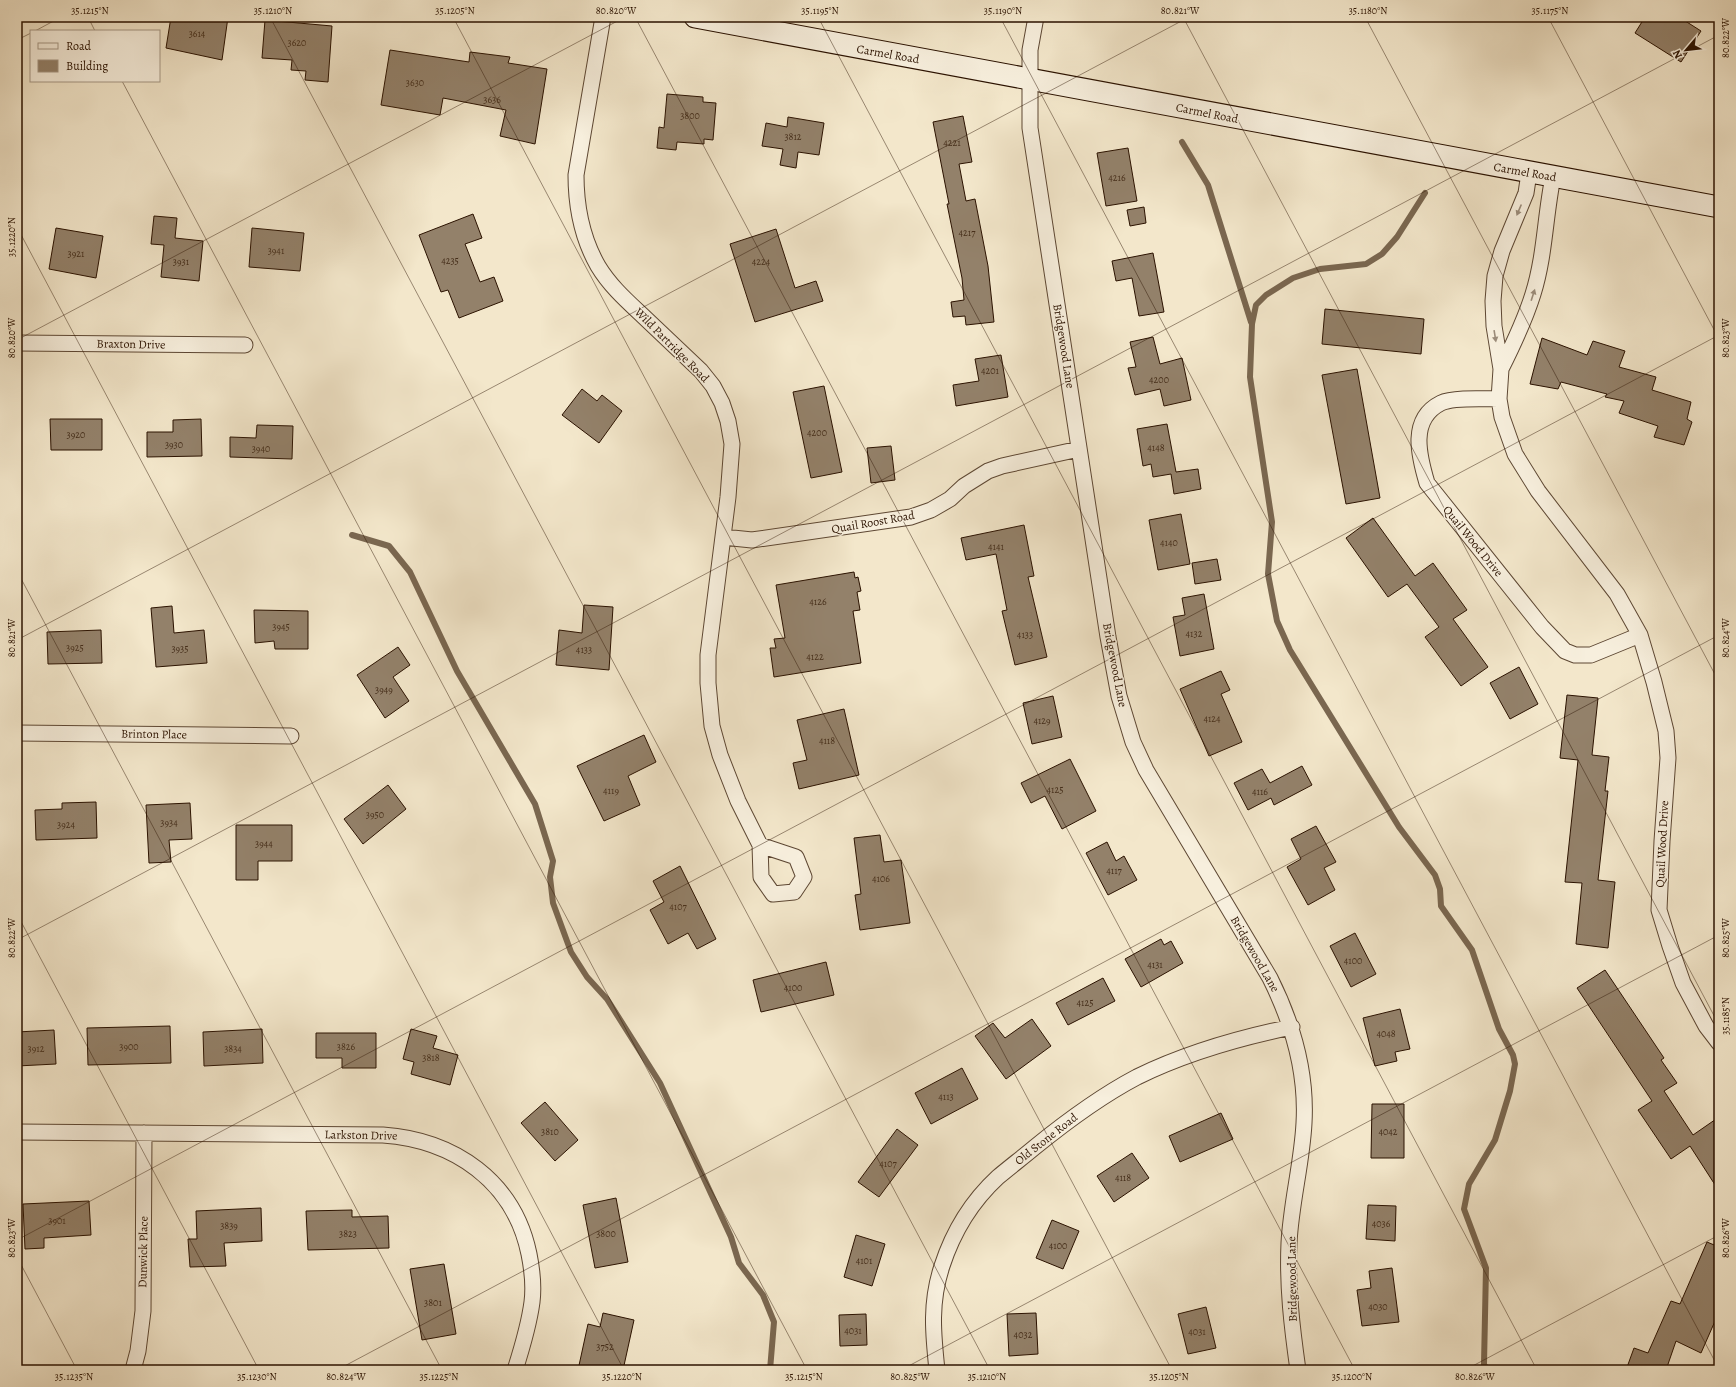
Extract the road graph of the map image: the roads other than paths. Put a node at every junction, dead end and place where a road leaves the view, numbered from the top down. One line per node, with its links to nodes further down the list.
1 (602, 17): 13 (street, Wild Partridge Road)
2 (695, 17): 4 (main road, Carmel Road)
3 (1036, 17): 4 (street, Bridgewood Lane)
4 (1029, 80): 5 (main road, Carmel Road); 12 (street, Bridgewood Lane)
5 (1529, 173): 6 (main road, Carmel Road); 10 (street, Quail Wood Drive, one-way to 10)
6 (1553, 177): 7 (main road, Carmel Road); 10 (street, Quail Wood Drive, one-way to 6)
7 (1719, 207)
8 (17, 343): 9 (street, Braxton Drive)
9 (246, 345)
10 (1500, 370): 11 (street, Quail Wood Drive)
11 (1499, 399): 14 (street, Quail Wood Drive); 14 (street, Quail Wood Drive)
12 (1079, 449): 13 (street, Quail Roost Road); 18 (street, Bridgewood Lane)
13 (723, 537): 17 (street, Wild Partridge Road)
14 (1640, 635): 19 (street, Quail Wood Drive)
15 (17, 733): 16 (street, Brinton Place)
16 (291, 736)
17 (760, 845)
18 (1292, 1027): 24 (street, Old Stone Road); 25 (street, Bridgewood Lane)
19 (1719, 1043)
20 (17, 1132): 21 (street, Larkston Drive)
21 (144, 1133): 22 (street, Dunwick Place); 23 (street, Larkston Drive)
22 (133, 1370)
23 (515, 1370)
24 (937, 1370)
25 (1298, 1370)

